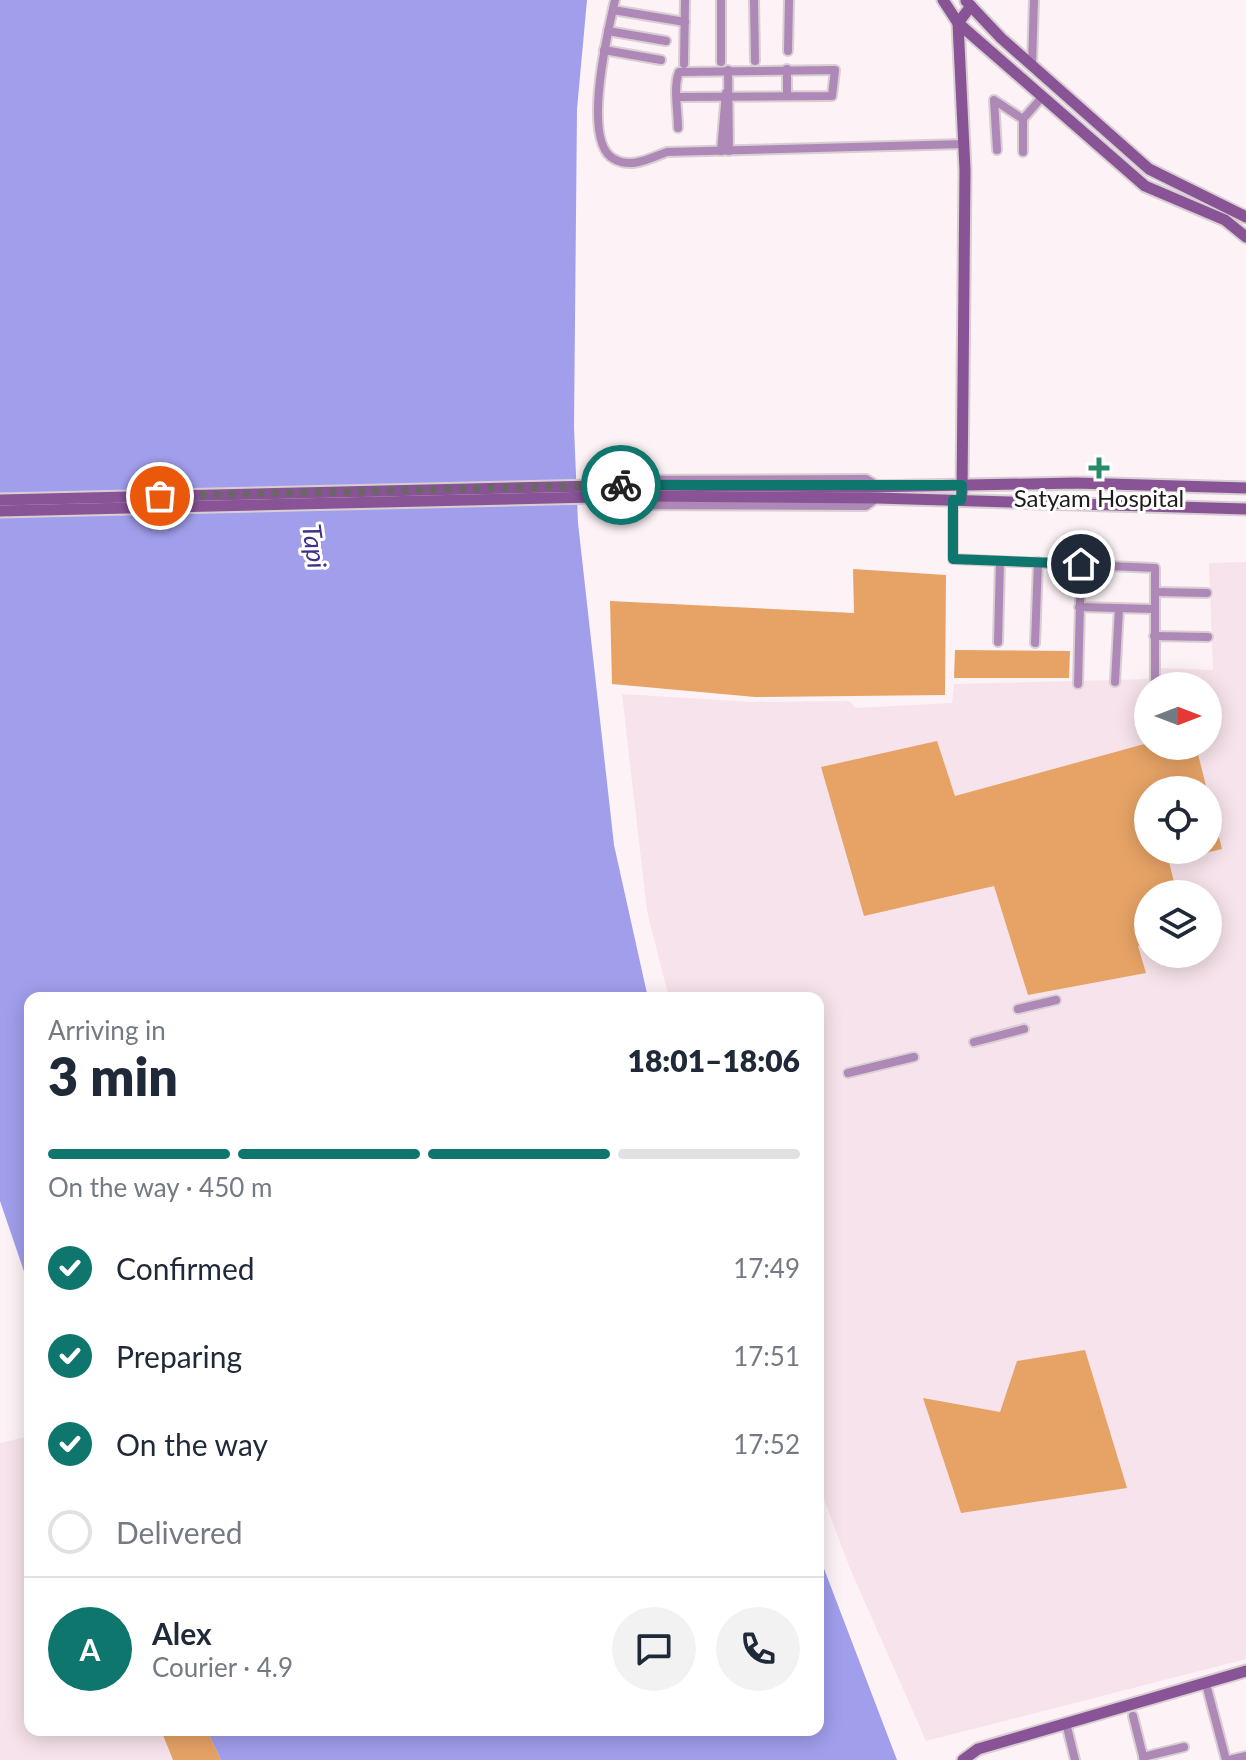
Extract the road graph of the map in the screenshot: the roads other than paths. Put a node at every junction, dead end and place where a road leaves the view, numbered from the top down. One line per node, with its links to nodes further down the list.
1 (685, 0): 9 (street)
2 (721, 0): 17 (street)
3 (754, 0): 16 (street)
4 (789, 0): 14 (street)
5 (943, 0): 10 (main road)
6 (1034, 0): 19 (street)
7 (968, 3): 10 (main road); 19 (main road)
8 (614, 5): 9 (street); 11 (street)
9 (685, 22): 18 (street)
10 (958, 23): 24 (main road); 28 (main road)
11 (608, 31): 12 (street); 13 (street)
12 (666, 41)
13 (604, 50): 15 (street); 30 (street)
14 (788, 51)
15 (661, 60)
16 (755, 61)
17 (721, 62)
18 (684, 64)
19 (1032, 65): 32 (main road)
20 (787, 69): 21 (street); 23 (street); 23 (street)
21 (728, 70): 22 (street); 25 (street)
22 (727, 94): 23 (street); 25 (street); 30 (street)
23 (787, 96)
24 (1043, 96): 26 (street); 33 (main road)
25 (677, 97): 27 (street)
26 (1023, 119): 29 (street); 31 (street)
27 (678, 128)
28 (964, 144): 30 (street); 34 (main road)
29 (997, 150)
30 (725, 151)
31 (1023, 152)
32 (1246, 217)
33 (1246, 237)
34 (962, 485): 35 (main road); 37 (main road); 39 (main road)
35 (1246, 488)
36 (638, 491): 37 (main road); 38 (main road, bridge); 41 (main road, bridge)
37 (878, 492): 37 (street); 39 (main road)
38 (0, 500)
39 (957, 500): 40 (main road); 42 (street)
40 (1246, 509)
41 (0, 511)
42 (1000, 561): 43 (street); 52 (street)
43 (1038, 562): 44 (street); 53 (street)
44 (1081, 564): 45 (street); 47 (street)
45 (1156, 592): 46 (street); 49 (street)
46 (1207, 593)
47 (1079, 607): 48 (street); 56 (street)
48 (1119, 608): 49 (street); 55 (street)
49 (1154, 609): 50 (street)
50 (1154, 636): 51 (street); 54 (street)
51 (1208, 637)
52 (998, 642)
53 (1035, 643)
54 (1155, 672)
55 (1115, 682)
56 (1078, 684)
57 (1056, 1000): 58 (street)
58 (1018, 1009)
59 (1024, 1029): 60 (street)
60 (974, 1042)
61 (914, 1057): 62 (street)
62 (848, 1073)
63 (1246, 1671): 64 (main road)
64 (1206, 1684): 66 (main road); 72 (street)
65 (1133, 1716): 69 (street)
66 (1066, 1723): 70 (main road); 71 (street)
67 (1184, 1747): 69 (street)
68 (1246, 1756): 72 (street)
69 (1144, 1759)
70 (963, 1760)
71 (1075, 1760)
72 (1228, 1760)

